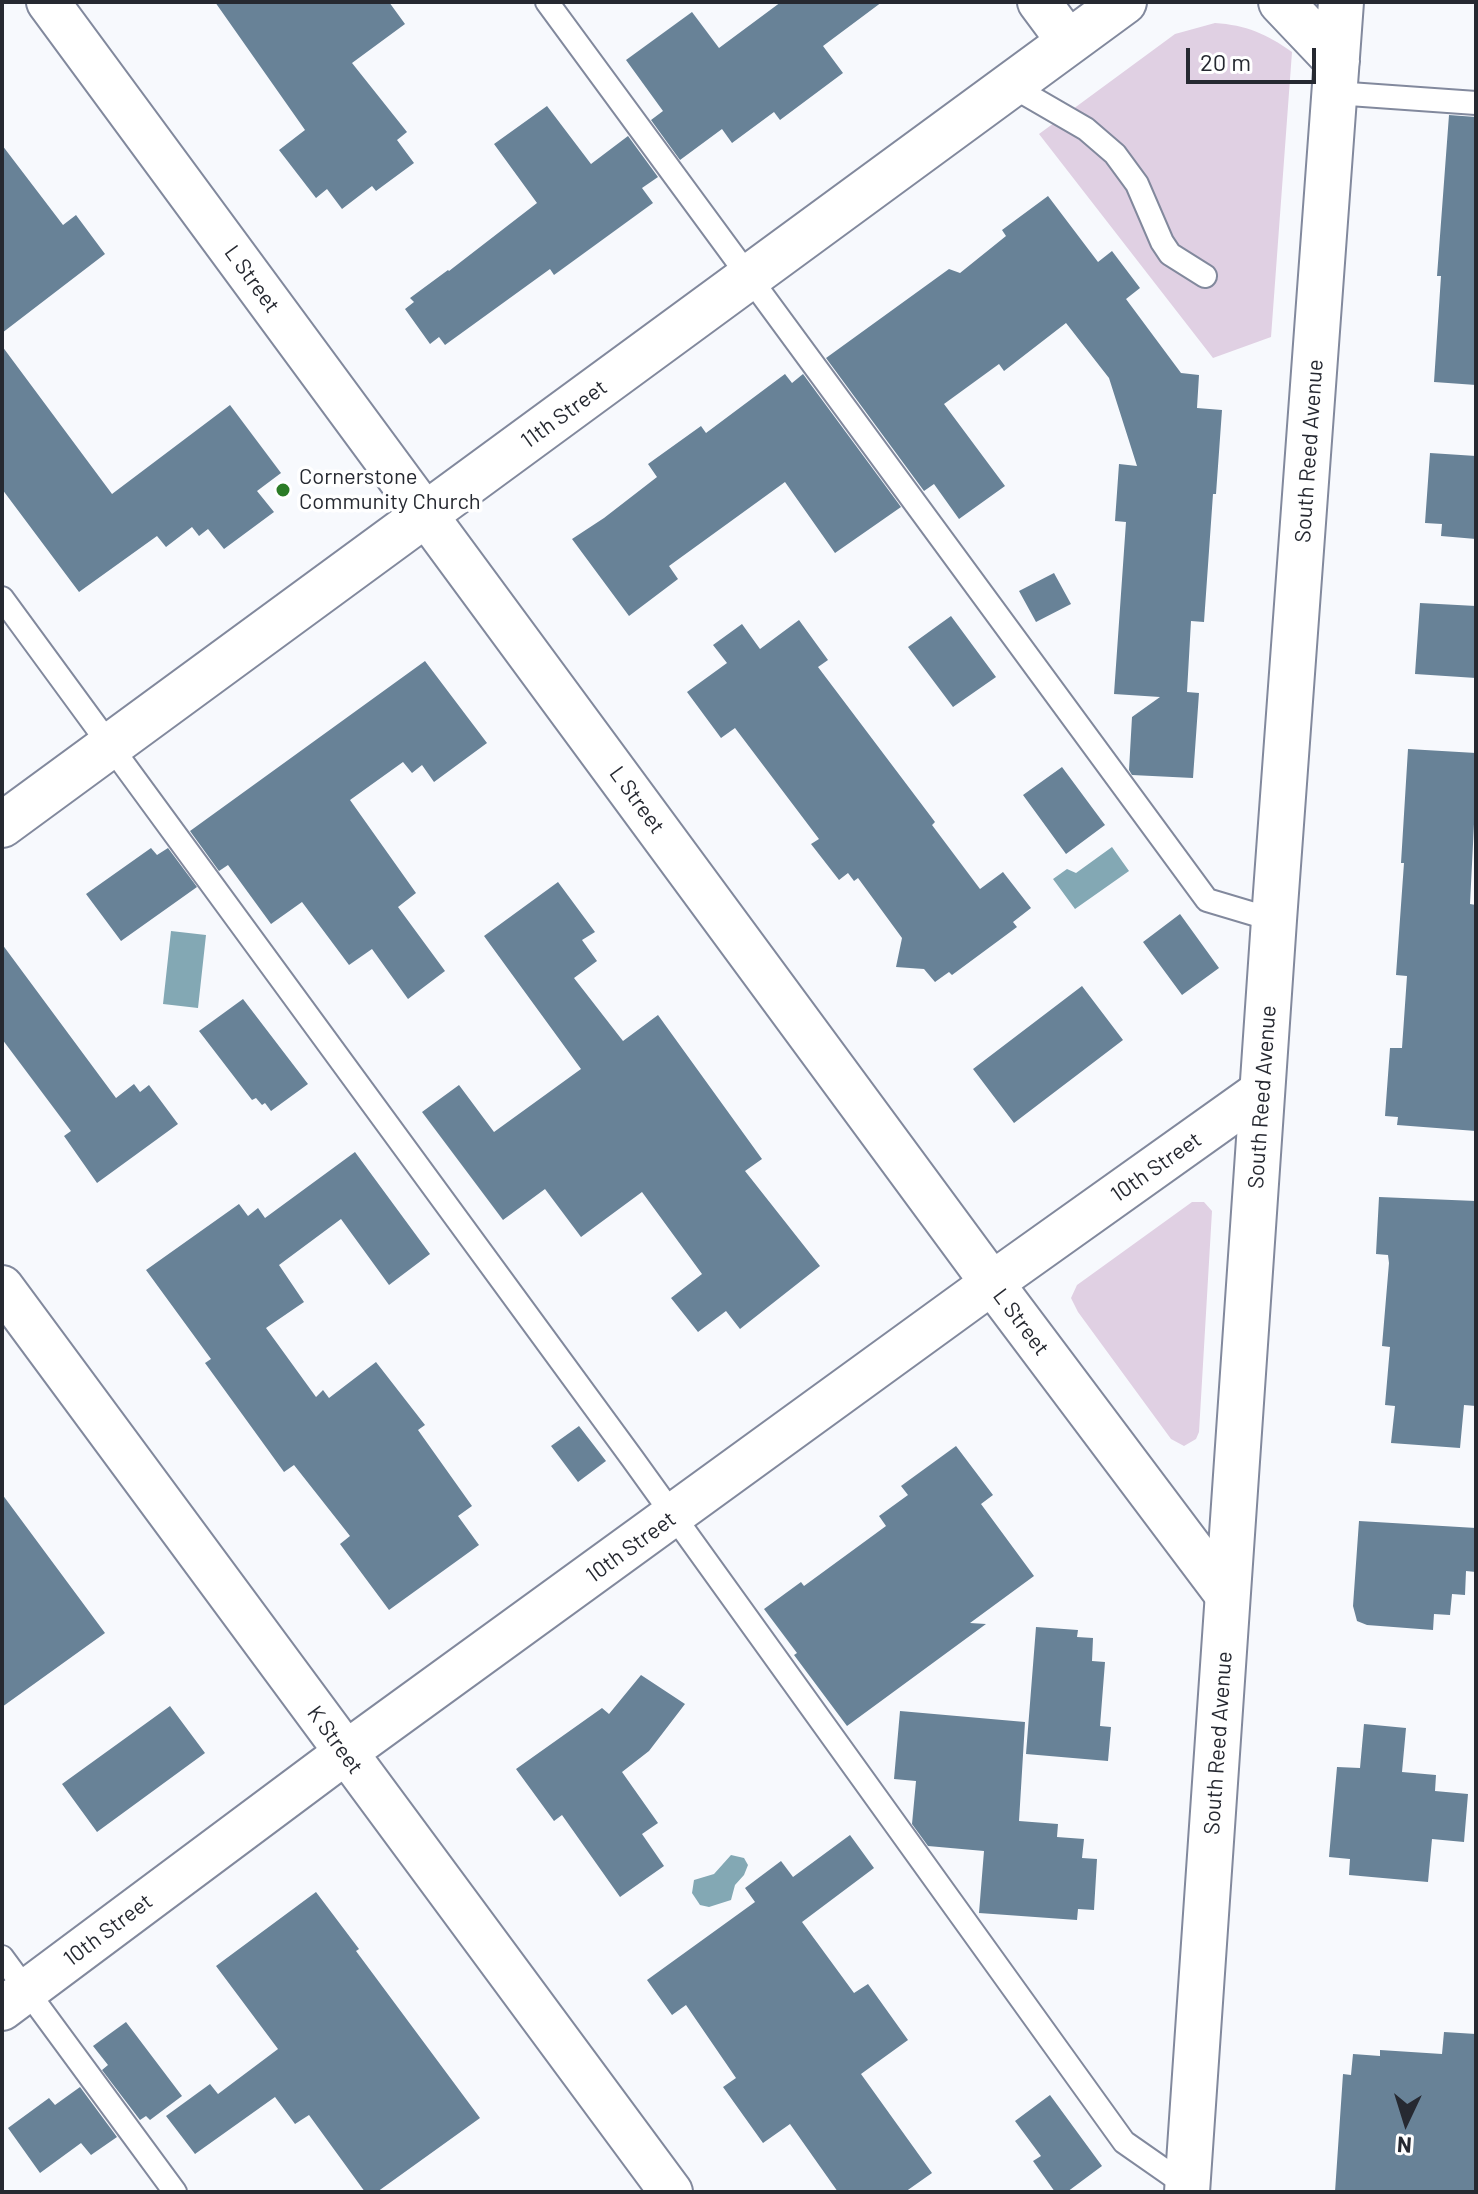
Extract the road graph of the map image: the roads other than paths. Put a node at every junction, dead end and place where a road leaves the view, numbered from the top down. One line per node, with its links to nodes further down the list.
1 (48, 2): 13 (street, L Street)
2 (547, 2): 12 (lane)
3 (1039, 2): 7 (street)
4 (1124, 2): 7 (street, 11th Street)
5 (1281, 2): 8 (street)
6 (1341, 2): 8 (street, South Reed Avenue)
7 (1068, 41): 9 (street, 11th Street)
8 (1336, 77): 10 (lane); 17 (street, South Reed Avenue)
9 (1010, 85): 11 (lane); 12 (street, 11th Street)
10 (1476, 103)
11 (1205, 276)
12 (750, 278): 13 (street, 11th Street); 17 (lane)
13 (427, 515): 15 (street, 11th Street); 19 (street, L Street)
14 (2, 598): 15 (lane)
15 (111, 744): 16 (street, 11th Street); 21 (lane)
16 (2, 825)
17 (1274, 920): 18 (street, South Reed Avenue)
18 (1263, 1090): 19 (street, 10th Street); 22 (street, South Reed Avenue)
19 (992, 1283): 21 (street, 10th Street); 22 (street, L Street)
20 (2, 1287): 23 (street, K Street)
21 (674, 1515): 23 (street, 10th Street); 26 (lane)
22 (1228, 1597): 26 (street, South Reed Avenue)
23 (345, 1753): 25 (street, 10th Street); 28 (street, K Street)
24 (2, 1957): 25 (lane)
25 (14, 2000): 27 (lane)
26 (1187, 2189)
27 (175, 2192)
28 (671, 2192)

